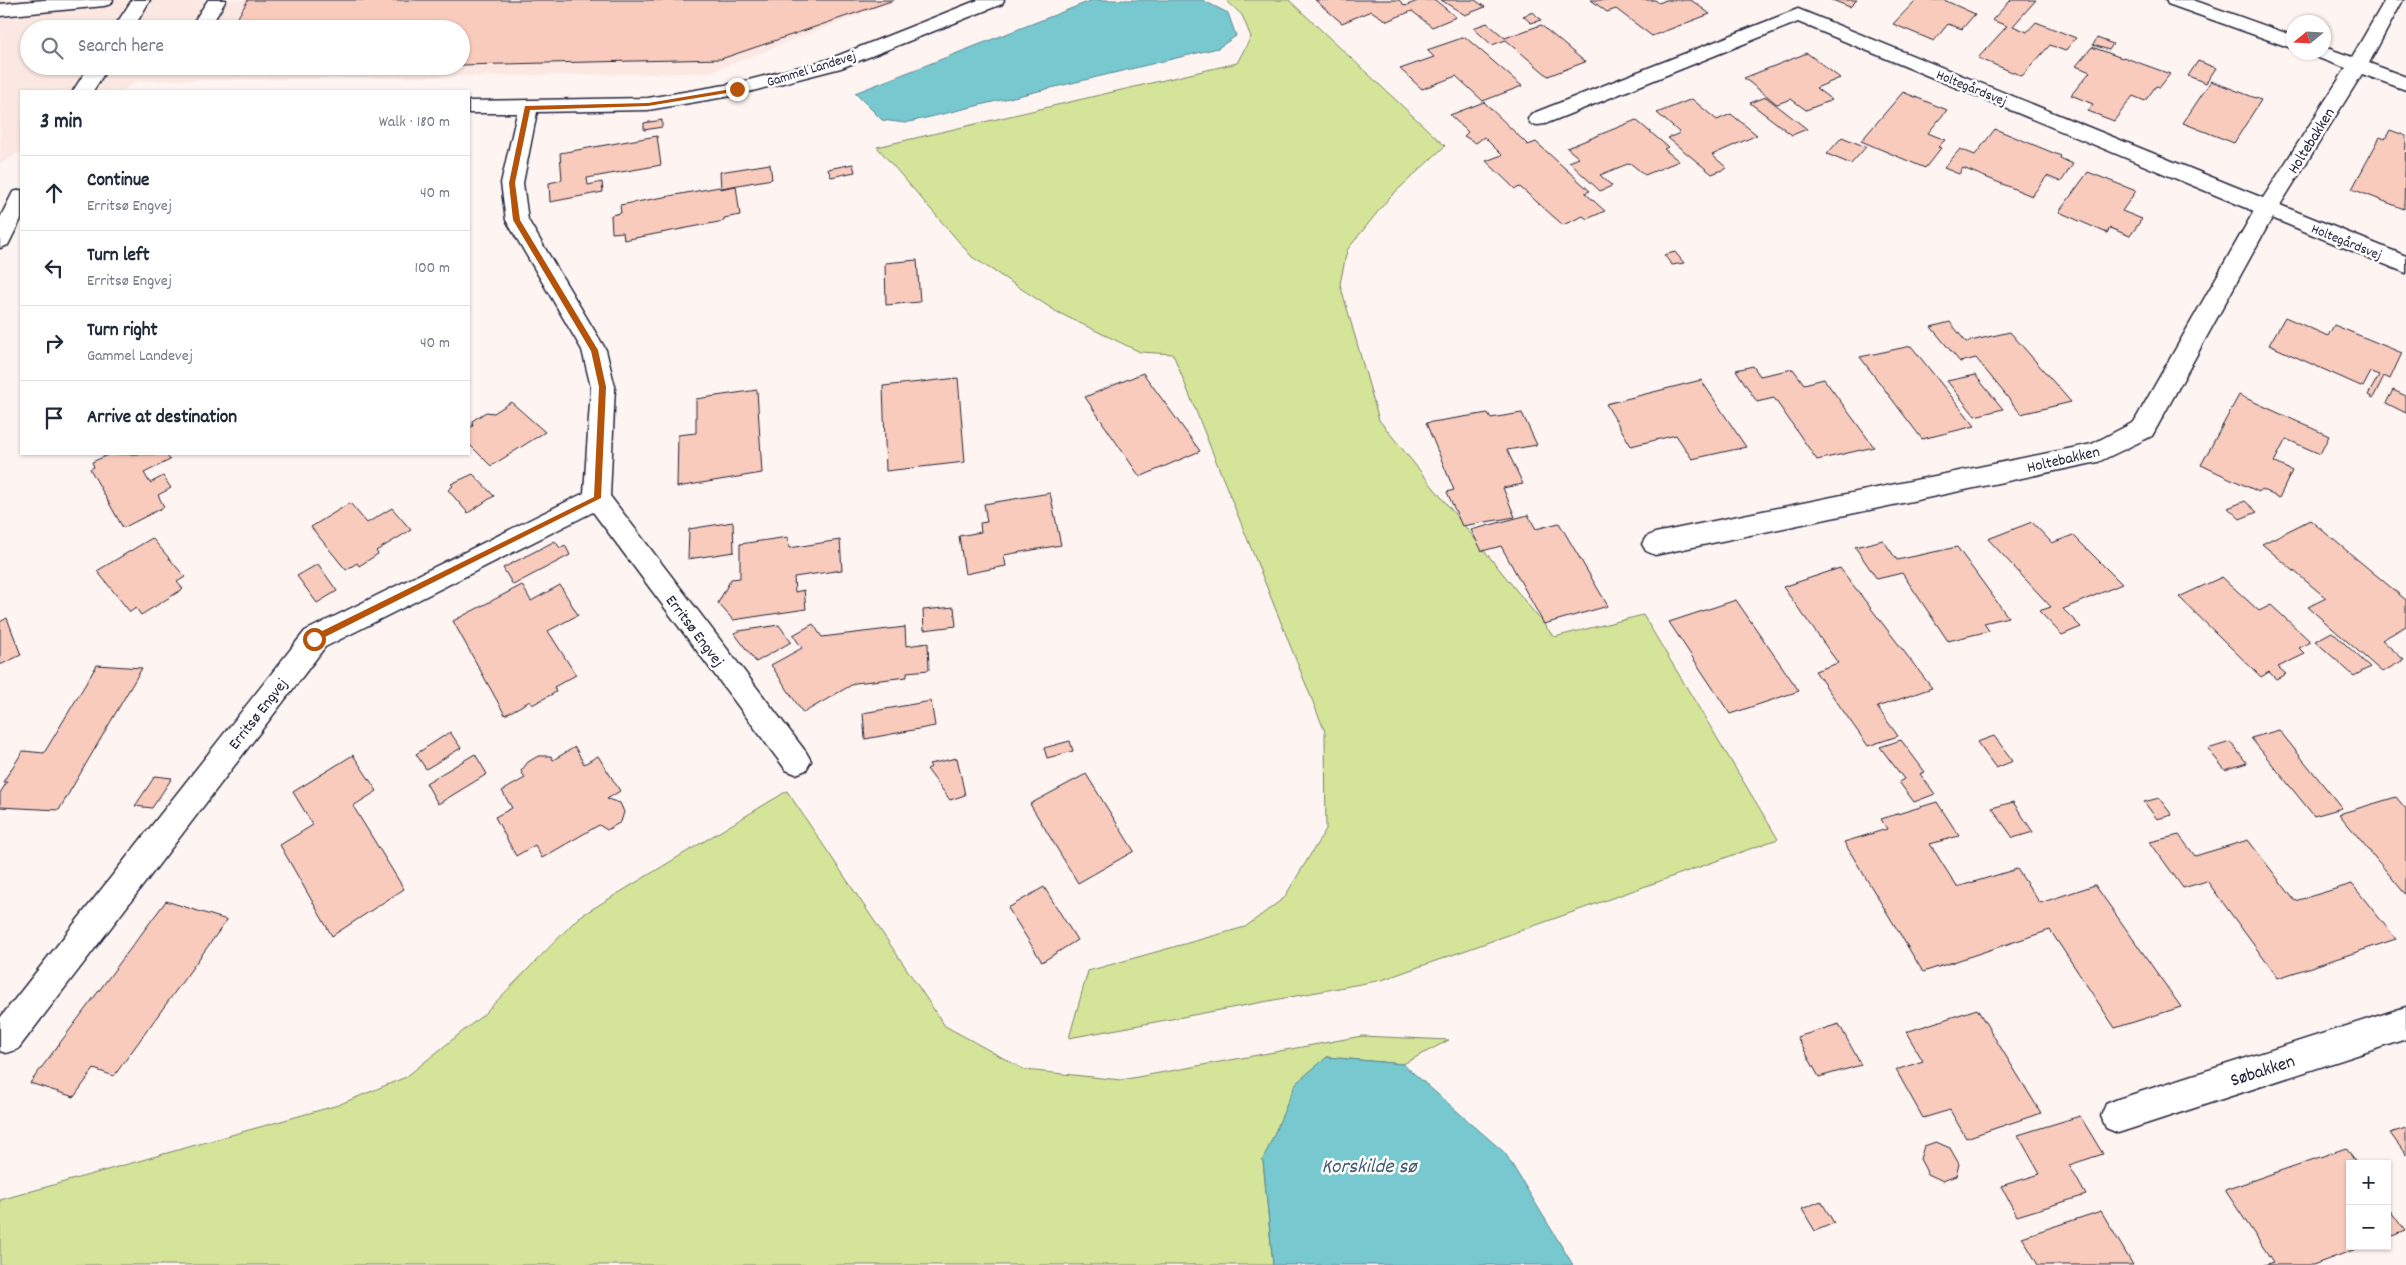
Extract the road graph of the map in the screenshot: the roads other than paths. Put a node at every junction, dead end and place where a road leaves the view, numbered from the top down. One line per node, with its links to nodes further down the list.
1 (104, 0): 7 (street)
2 (141, 0): 8 (street)
3 (217, 0): 9 (street)
4 (995, 0): 17 (street, Gammel Landevej)
5 (2175, 0): 10 (street)
6 (2394, 0): 12 (street, Holtebakken)
7 (0, 10)
8 (128, 20)
9 (205, 20)
10 (2286, 40)
11 (2331, 56): 12 (street)
12 (2357, 66): 14 (street); 20 (street, Holtebakken)
13 (93, 75): 15 (street)
14 (2406, 84)
15 (84, 90)
16 (470, 107): 17 (street, Gammel Landevej)
17 (528, 108): 23 (street)
18 (1538, 118): 20 (street, Holtegårdsvej)
19 (20, 199): 21 (street)
20 (2267, 208): 22 (street, Holtegårdsvej); 24 (street, Holtebakken)
21 (0, 240)
22 (2406, 265)
23 (597, 498): 25 (street, Erritsø Engvej); 27 (street, Erritsø Engvej)
24 (1655, 544)
25 (796, 761)
26 (2406, 1023): 28 (street, Søbakken)
27 (6, 1037)
28 (2118, 1116)

